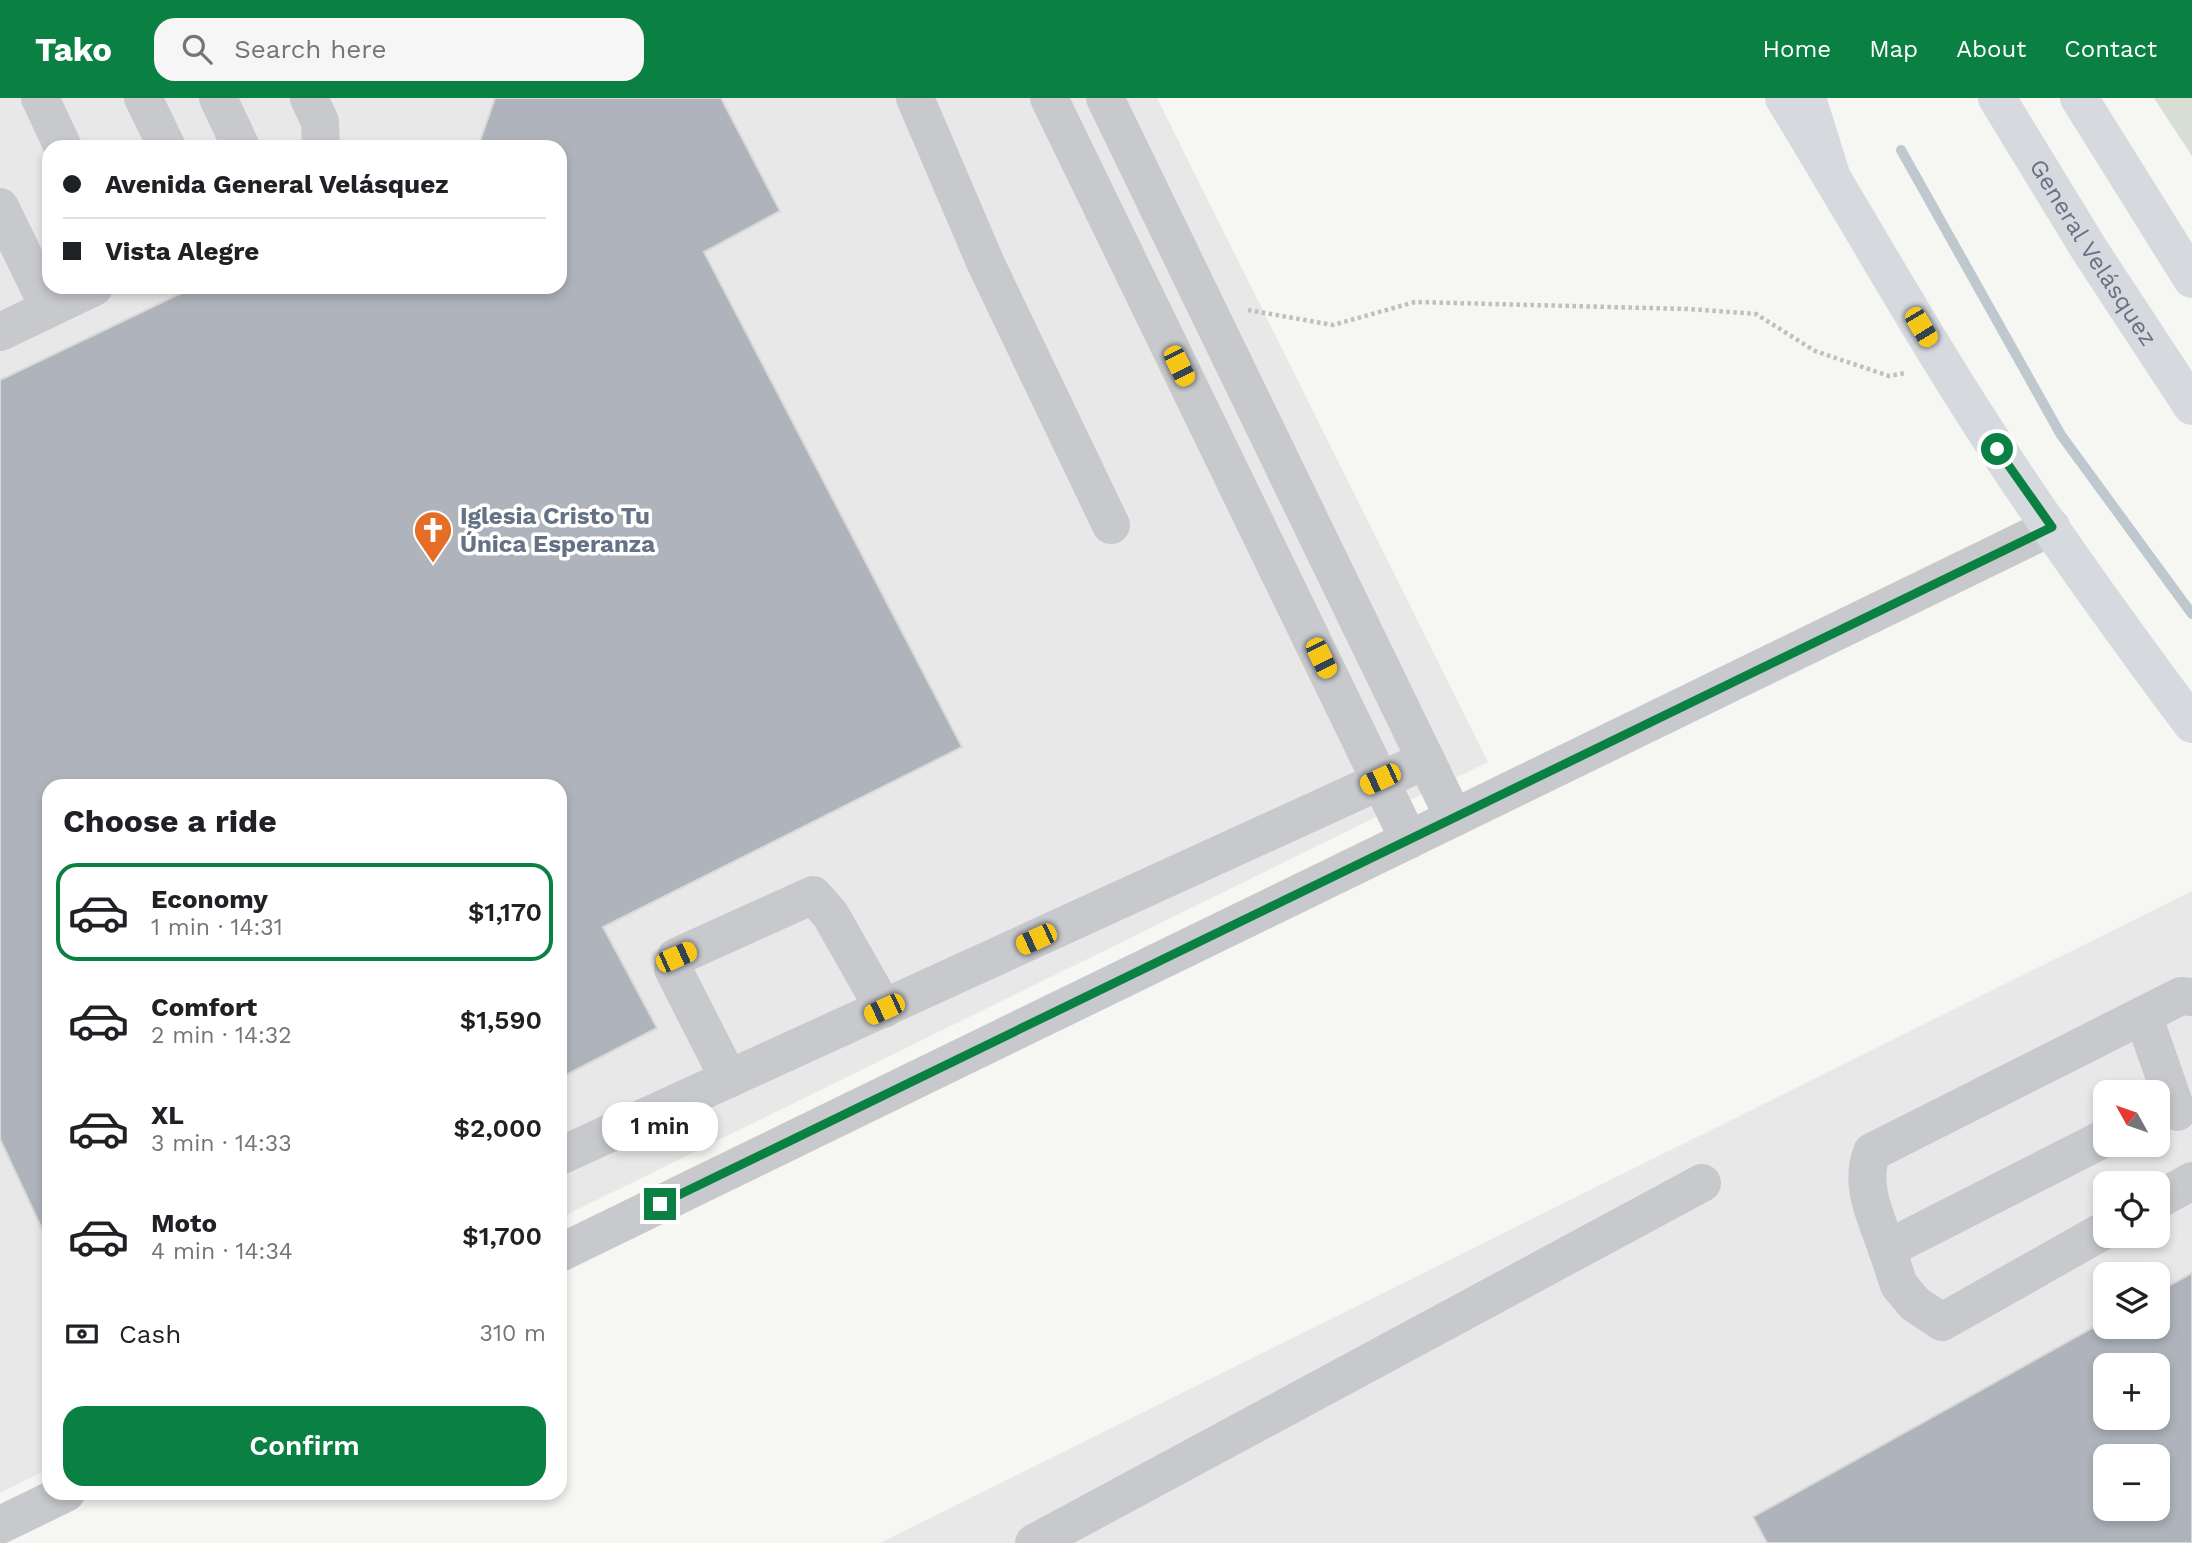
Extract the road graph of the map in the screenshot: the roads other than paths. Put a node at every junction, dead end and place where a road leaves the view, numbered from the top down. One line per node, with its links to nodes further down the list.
1 (40, 98): 12 (street)
2 (143, 98): 13 (street)
3 (218, 98): 14 (street)
4 (309, 98): 15 (street)
5 (915, 98): 25 (street)
6 (1049, 98): 29 (street)
7 (1105, 98): 28 (street)
8 (1784, 98): 16 (main road)
9 (1807, 98): 16 (main road)
10 (1997, 98): 24 (main road, General Velásquez)
11 (2079, 98): 18 (main road)
12 (60, 140)
13 (164, 140)
14 (238, 140)
15 (321, 140)
16 (1832, 178): 26 (main road)
17 (0, 208): 20 (street)
18 (2192, 279)
19 (42, 294): 22 (street)
20 (42, 294)
21 (79, 294): 22 (street)
22 (49, 308): 23 (street)
23 (0, 332)
24 (2192, 405)
25 (1111, 525)
26 (2052, 527): 27 (main road); 30 (street)
27 (2192, 724)
28 (1426, 760): 29 (street); 30 (street)
29 (1380, 779): 31 (street); 33 (street)
30 (1454, 818): 31 (street)
31 (1409, 840): 44 (street)
32 (2192, 997): 34 (street)
33 (884, 1009): 35 (street); 35 (street)
34 (2143, 1015): 36 (street); 43 (street)
35 (729, 1079): 38 (street)
36 (2176, 1118)
37 (2093, 1144): 43 (street)
38 (567, 1153)
39 (2192, 1181): 41 (street)
40 (1702, 1183): 47 (street)
41 (2170, 1193)
42 (2093, 1237): 43 (street)
43 (1887, 1249)
44 (567, 1250)
45 (52, 1500): 46 (street)
46 (0, 1525)
47 (1034, 1543)

